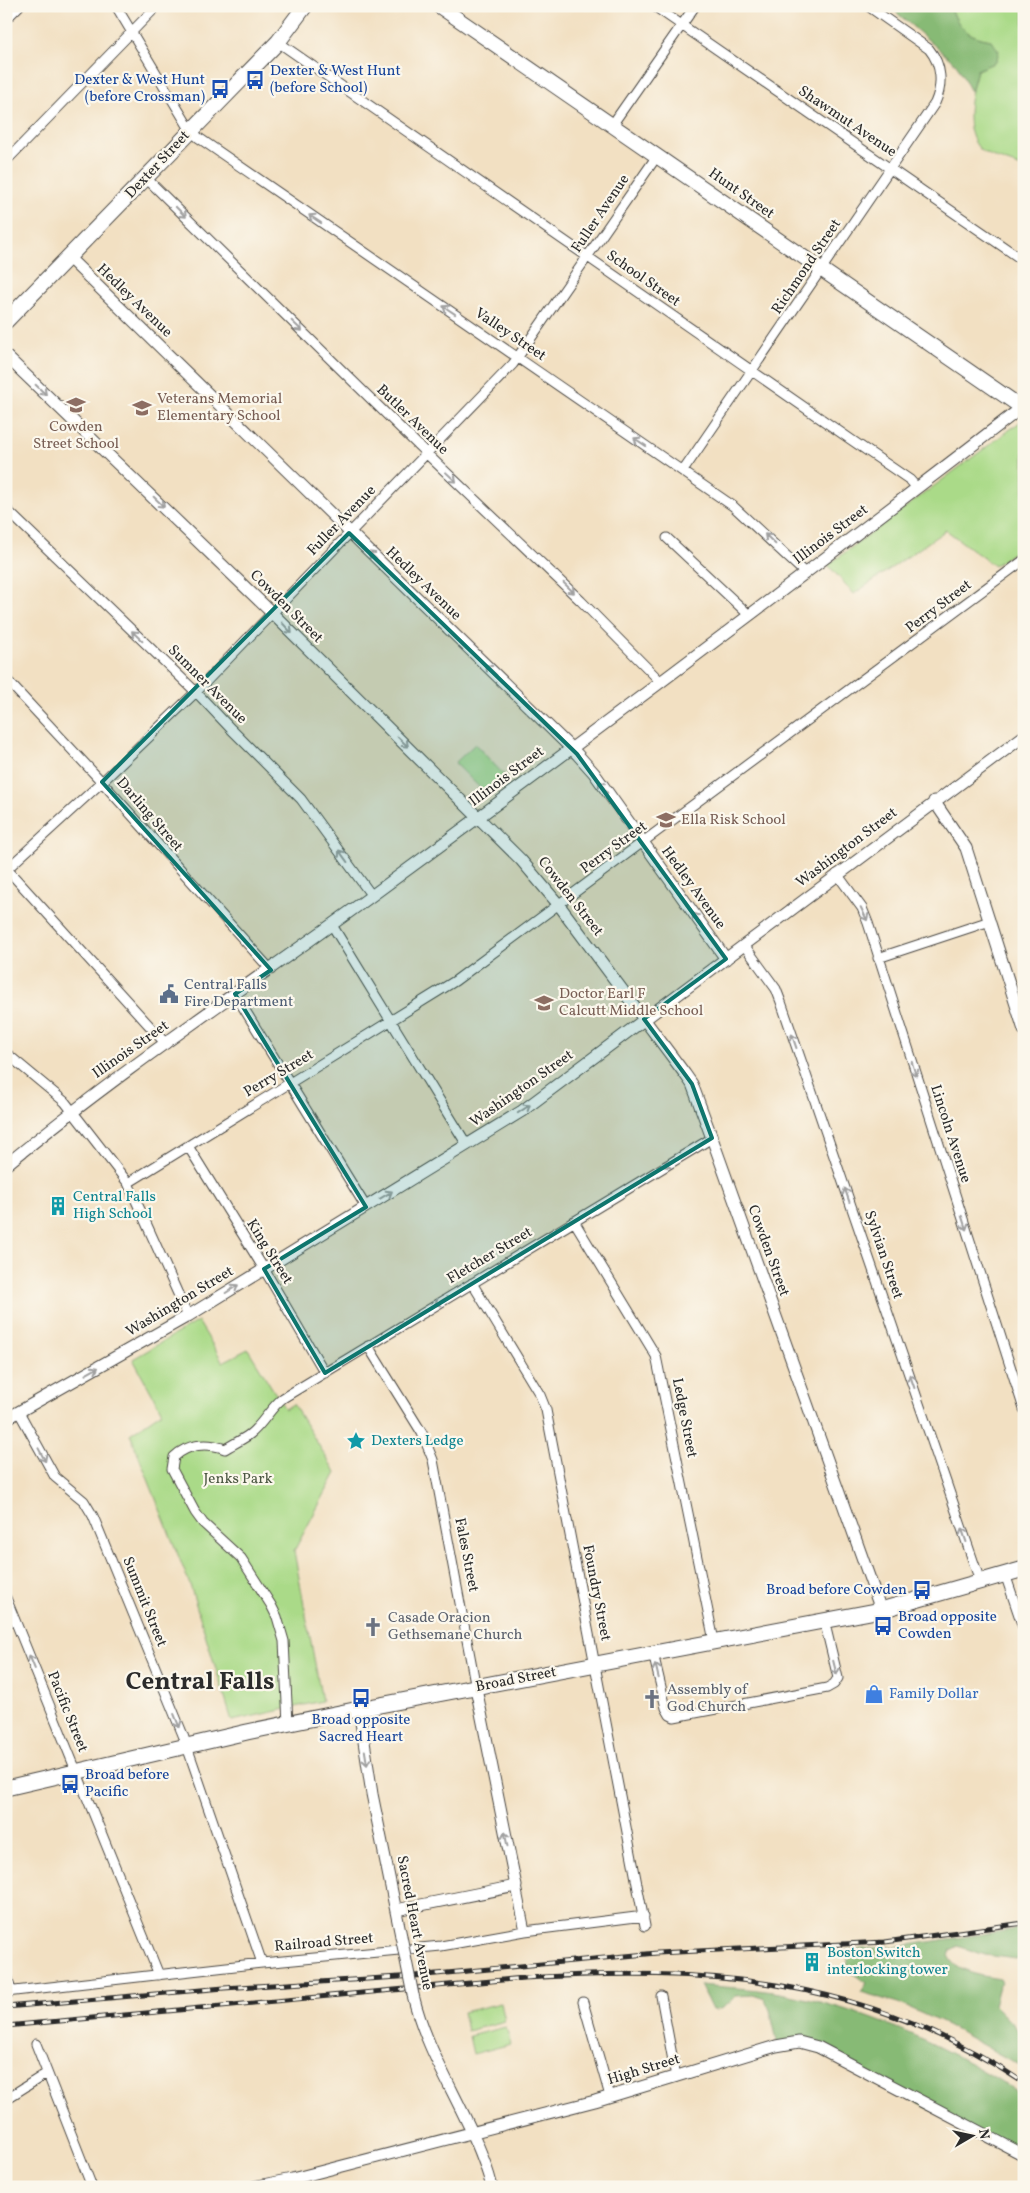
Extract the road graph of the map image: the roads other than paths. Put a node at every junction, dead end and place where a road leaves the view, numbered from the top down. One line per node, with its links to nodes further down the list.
1 (19, 6): 9 (street)
2 (116, 6): 11 (street)
3 (157, 6): 11 (street)
4 (305, 6): 12 (main road, Dexter Street)
5 (439, 6): 13 (main road, Hunt Street)
6 (654, 6): 10 (street, Shawmut Avenue)
7 (695, 6): 10 (street)
8 (868, 6): 17 (street, Richmond Street)
9 (6, 19)
10 (682, 26): 13 (street); 17 (street, Shawmut Avenue)
11 (132, 32): 14 (street); 16 (street)
12 (278, 42): 14 (main road, Dexter Street); 20 (street, School Street)
13 (612, 125): 15 (main road, Hunt Street)
14 (191, 130): 18 (main road, Dexter Street); 25 (street, Valley Street, one-way to 14)
15 (657, 156): 20 (street, Fuller Avenue); 22 (main road, Hunt Street)
16 (6, 161)
17 (891, 169): 21 (street, Shawmut Avenue); 22 (street, Richmond Street)
18 (146, 178): 19 (main road, Dexter Street); 28 (street, Butler Avenue, one-way to 28)
19 (69, 258): 23 (main road, Dexter Street); 32 (street, Hedley Avenue)
20 (588, 258): 25 (street, Fuller Avenue); 26 (street, School Street)
21 (1024, 261)
22 (822, 270): 26 (street, Richmond Street); 27 (main road, Hunt Street)
23 (6, 321)
24 (6, 356): 36 (street, Cowden Street, one-way to 36)
25 (518, 357): 28 (street, Fuller Avenue); 29 (street, Valley Street, one-way to 25)
26 (752, 372): 29 (street, Richmond Street); 30 (street, School Street)
27 (1022, 409): 30 (street, Illinois Street)
28 (427, 454): 32 (street, Fuller Avenue); 39 (street, Butler Avenue, one-way to 39)
29 (683, 472): 35 (street, Valley Street, one-way to 29)
30 (917, 488): 35 (street, Illinois Street)
31 (6, 509): 40 (street, Sumner Avenue, one-way to 31)
32 (349, 533): 36 (street, Fuller Avenue); 42 (street, Hedley Avenue, one-way to 32)
33 (667, 538): 37 (street)
34 (1024, 560): 46 (street, Perry Street)
35 (805, 573): 37 (street, Illinois Street)
36 (272, 613): 40 (street, Fuller Avenue); 45 (street, Cowden Street, one-way to 45)
37 (748, 614): 39 (street, Illinois Street)
38 (6, 679): 43 (street, Darling Street)
39 (660, 681): 42 (street, Illinois Street)
40 (196, 692): 43 (street, Fuller Avenue); 49 (street, Sumner Avenue, one-way to 40)
41 (1024, 736): 44 (street, Washington Street)
42 (571, 748): 45 (street, Illinois Street); 46 (street, Hedley Avenue, one-way to 42)
43 (102, 782): 47 (street, Fuller Avenue); 56 (street, Darling Street)
44 (934, 801): 48 (street, Washington Street); 51 (street)
45 (479, 817): 49 (street, Illinois Street); 50 (street, Cowden Street)
46 (643, 843): 50 (street, Perry Street); 55 (street, Hedley Avenue, one-way to 46)
47 (7, 869): 61 (street)
48 (837, 874): 53 (street, Washington Street); 54 (street, Lincoln Avenue, one-way to 54)
49 (372, 896): 52 (street, Illinois Street)
50 (559, 905): 58 (street, Cowden Street); 59 (street, Perry Street)
51 (990, 921): 54 (street); 60 (street)
52 (332, 924): 56 (street, Illinois Street); 59 (street)
53 (744, 946): 55 (street, Washington Street); 82 (street, Sylvian Street, one-way to 53)
54 (878, 958): 77 (street, Lincoln Avenue, one-way to 77)
55 (726, 959): 58 (street, Washington Street)
56 (271, 970): 57 (street, Illinois Street)
57 (235, 994): 61 (street, Illinois Street); 63 (street)
58 (644, 1019): 65 (street, Cowden Street); 66 (street, Washington Street, one-way to 58)
59 (392, 1021): 63 (street, Perry Street); 66 (street)
60 (1024, 1030)
61 (166, 1044): 64 (street, Illinois Street)
62 (6, 1053): 64 (street)
63 (290, 1084): 67 (street, Perry Street); 70 (street)
64 (73, 1110): 68 (street, Illinois Street); 69 (street)
65 (712, 1138): 71 (street, Fletcher Street, one-way to 71); 84 (street, Cowden Street)
66 (467, 1145): 70 (street, Washington Street, one-way to 66)
67 (188, 1146): 69 (street, Perry Street); 72 (street, King Street)
68 (6, 1165)
69 (128, 1183): 74 (street)
70 (366, 1207): 72 (street, Washington Street)
71 (574, 1221): 73 (street, Fletcher Street); 87 (street, Ledge Street)
72 (264, 1269): 74 (street, Washington Street, one-way to 72); 76 (street, King Street)
73 (472, 1283): 75 (street, Fletcher Street, one-way to 75); 89 (street, Foundry Street)
74 (188, 1316): 78 (street, Washington Street, one-way to 74)
75 (368, 1346): 76 (street, Fletcher Street); 90 (street, Fales Street)
76 (325, 1373): 92 (street, Fletcher Street)
77 (1024, 1409)
78 (19, 1412): 79 (street, Washington Street); 93 (street, Summit Street, one-way to 93)
79 (6, 1419)
80 (1024, 1568): 81 (main road, Broad Street)
81 (1005, 1574): 82 (main road, Broad Street); 86 (street)
82 (980, 1581): 84 (main road, Broad Street)
83 (6, 1598): 94 (street, Pacific Street, one-way to 83)
84 (881, 1610): 85 (main road, Broad Street)
85 (824, 1620): 87 (main road, Broad Street); 88 (street, one-way to 88)
86 (1024, 1630)
87 (714, 1642): 88 (main road, Broad Street)
88 (653, 1653): 89 (main road, Broad Street)
89 (596, 1665): 90 (main road, Broad Street); 98 (street, Foundry Street)
90 (476, 1688): 91 (main road, Broad Street); 96 (street, Fales Street, one-way to 90)
91 (359, 1710): 92 (main road, Broad Street); 97 (street, Sacred Heart Avenue, one-way to 97)
92 (288, 1724): 93 (main road, Broad Street)
93 (187, 1746): 94 (main road, Broad Street); 101 (street, Summit Street)
94 (76, 1772): 95 (main road, Broad Street); 103 (street, Pacific Street)
95 (6, 1788)
96 (516, 1886): 97 (street); 100 (street, Fales Street)
97 (396, 1910): 112 (street, Sacred Heart Avenue, bridge)
98 (644, 1916): 99 (street, Foundry Street); 100 (street, Railroad Street)
99 (645, 1926)
100 (525, 1931): 101 (street, Railroad Street)
101 (262, 1963): 103 (street, Railroad Street)
102 (6, 1970): 104 (street)
103 (159, 1975): 104 (street, Railroad Street)
104 (9, 1992)
105 (660, 1996): 109 (street)
106 (584, 2002): 110 (street)
107 (36, 2044): 108 (street)
108 (47, 2074): 111 (street); 114 (street)
109 (676, 2077): 110 (street, High Street); 113 (street, High Street)
110 (610, 2096): 112 (street, High Street)
111 (6, 2099)
112 (472, 2133): 115 (street, High Street); 116 (street, Sacred Heart Avenue)
113 (1024, 2155)
114 (92, 2187)
115 (253, 2187)
116 (492, 2187)

